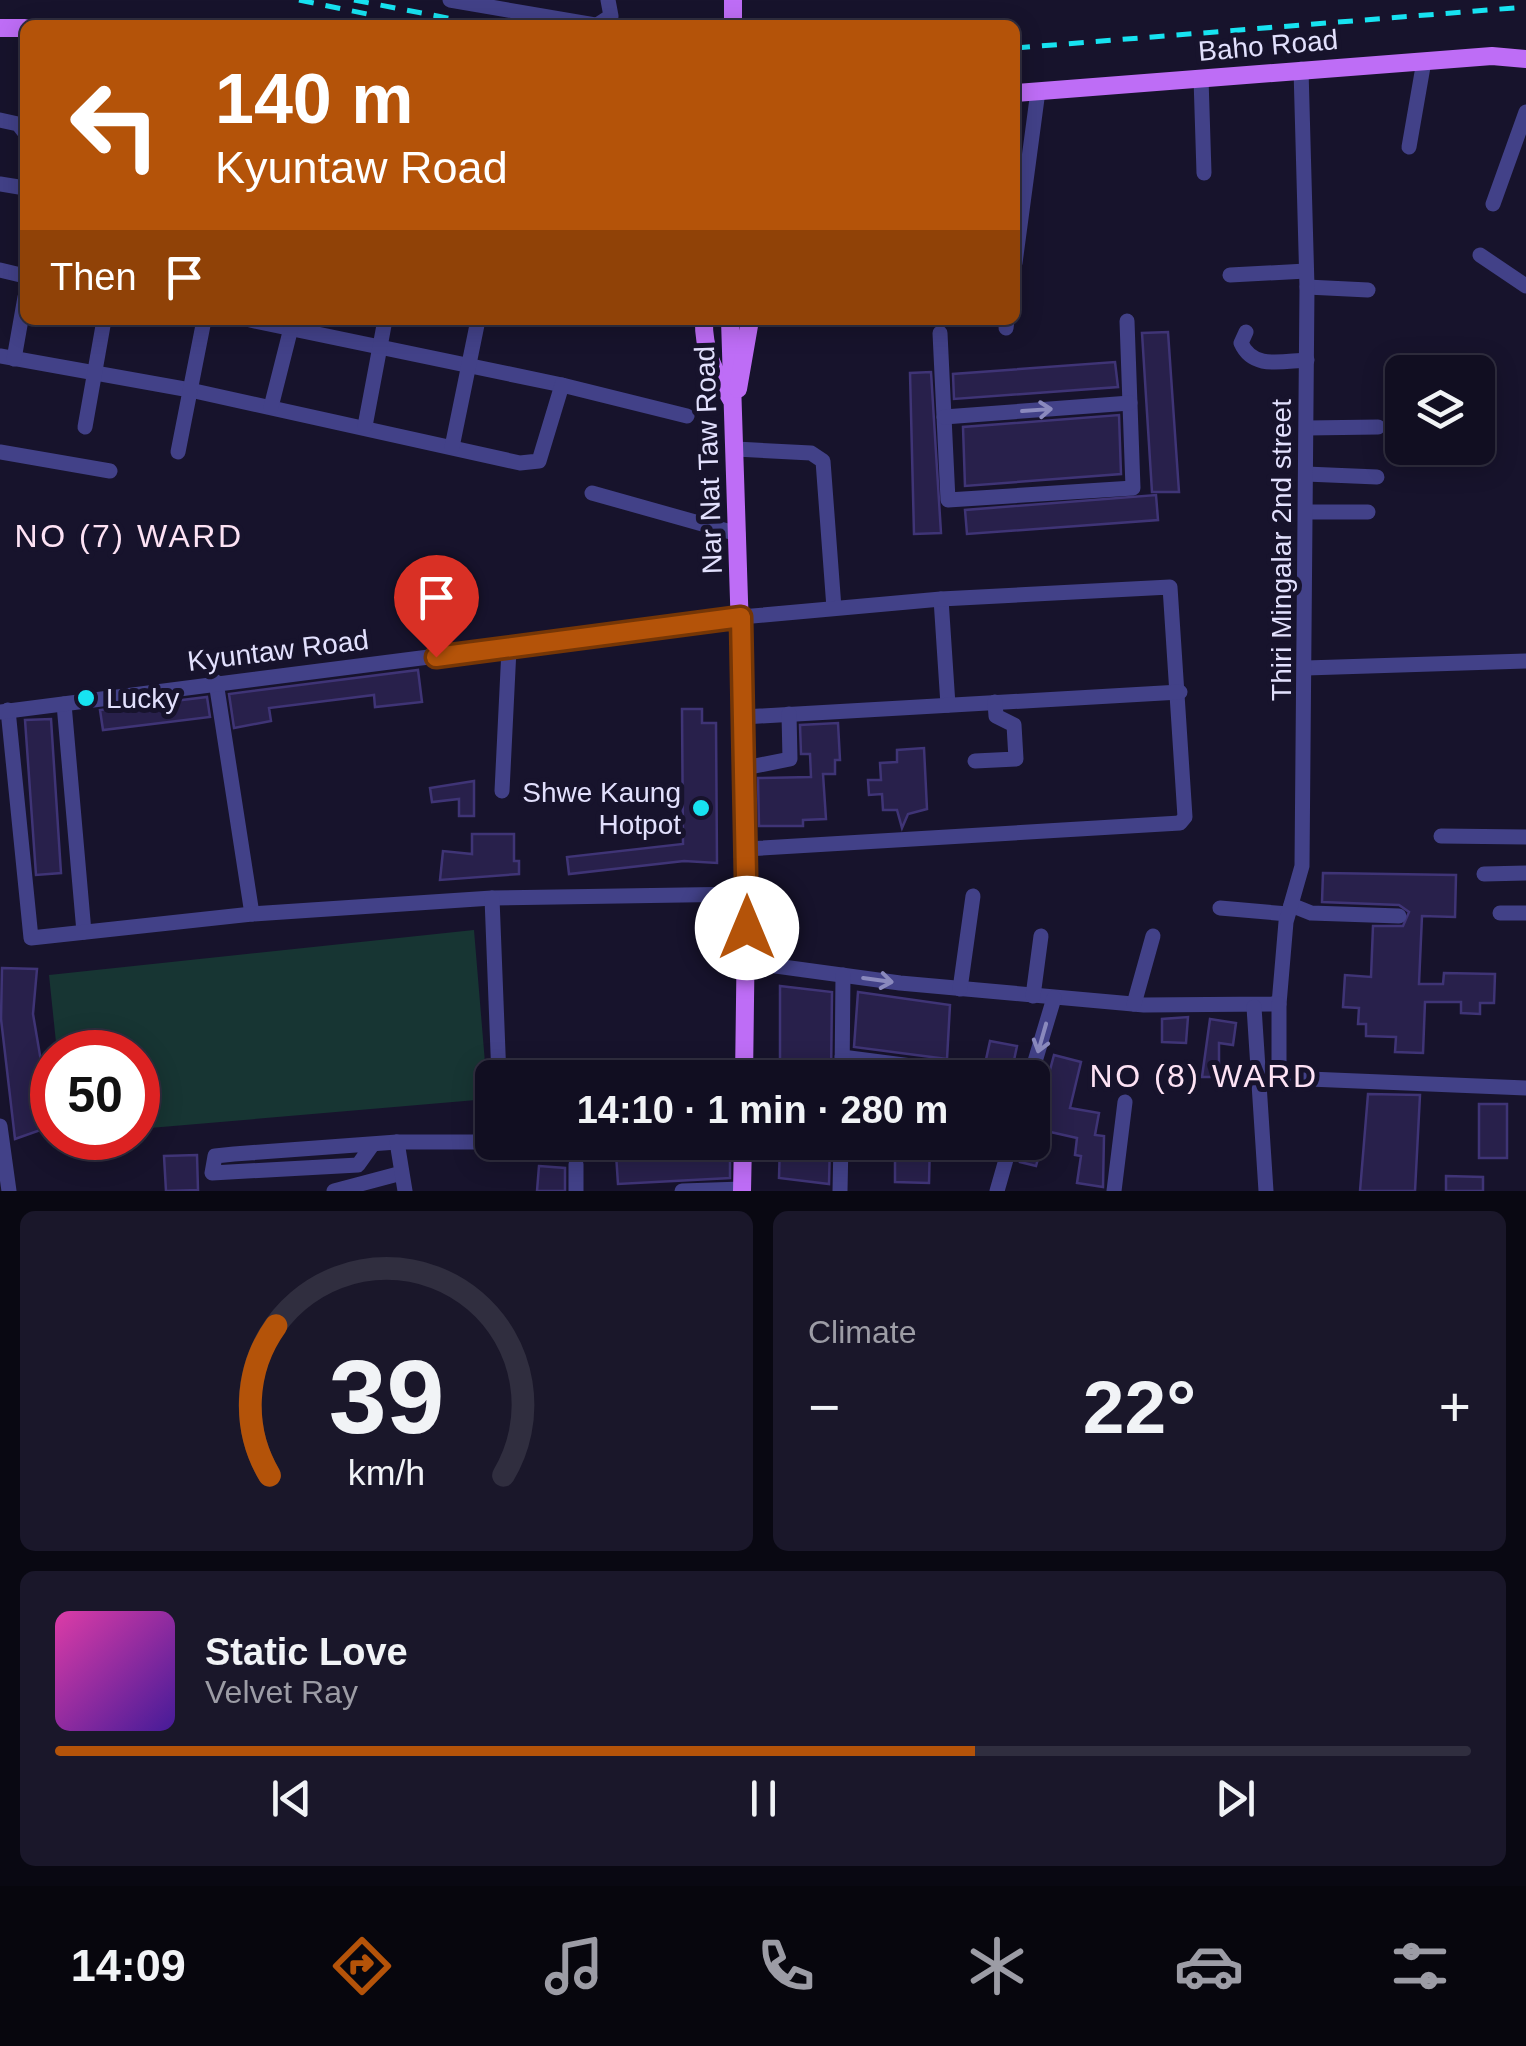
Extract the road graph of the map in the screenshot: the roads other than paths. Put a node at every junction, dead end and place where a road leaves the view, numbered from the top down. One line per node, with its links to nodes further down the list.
1 (450, 0): 2 (street)
2 (567, 20)
3 (1526, 59): 4 (main road, Baho Road)
4 (1424, 61): 5 (main road, Baho Road); 10 (street)
5 (1302, 69): 6 (main road, Baho Road); 16 (street, Thiri Mingalar 2nd street)
6 (1201, 78): 7 (main road, Baho Road); 11 (street)
7 (1038, 91): 8 (main road, Baho Road); 13 (street)
8 (1020, 93)
9 (1526, 112): 12 (street)
10 (1409, 146)
11 (1204, 173)
12 (1492, 204)
13 (1020, 226)
14 (1480, 255): 17 (street)
15 (1230, 275): 16 (street)
16 (1307, 279): 18 (street); 34 (street, Thiri Mingalar 2nd street)
17 (1526, 286)
18 (1368, 290)
19 (20, 313): 33 (street)
20 (1127, 321): 39 (street)
21 (103, 325): 36 (street)
22 (203, 325): 38 (street)
23 (292, 325): 41 (street)
24 (299, 325): 32 (street)
25 (384, 325): 32 (street)
26 (477, 325): 35 (street)
27 (704, 325): 40 (main road)
28 (730, 325): 40 (main road, Nar Nat Taw Road)
29 (749, 325): 40 (main road)
30 (1246, 332): 34 (street)
31 (940, 333): 43 (street)
32 (380, 347): 35 (street); 44 (street)
33 (7, 357): 36 (street)
34 (1307, 360): 47 (street, Thiri Mingalar 2nd street)
35 (469, 364): 37 (street); 48 (street)
36 (93, 372): 38 (street); 45 (street)
37 (562, 385): 42 (street); 48 (street)
38 (190, 390): 41 (street); 51 (street)
39 (1130, 403): 43 (street, one-way to 39); 43 (street)
40 (734, 404): 49 (main road, Nar Nat Taw Road)
41 (272, 407): 44 (street)
42 (687, 416)
43 (944, 417)
44 (365, 426): 48 (street)
45 (85, 427)
46 (1378, 427): 47 (street)
47 (1306, 428): 53 (street, Thiri Mingalar 2nd street)
48 (452, 447)
49 (736, 449): 58 (main road, Nar Nat Taw Road); 60 (street)
50 (0, 452): 52 (street)
51 (178, 452)
52 (110, 471)
53 (1306, 474): 54 (street); 56 (street, Thiri Mingalar 2nd street)
54 (1378, 477)
55 (592, 493): 58 (street)
56 (1306, 512): 57 (street); 64 (street, Thiri Mingalar 2nd street)
57 (1368, 512)
58 (738, 534): 61 (main road, Nar Nat Taw Road)
59 (942, 599): 60 (street, Kyuntaw Road); 66 (street, Kyuntaw Road); 69 (street)
60 (834, 608): 61 (street, Kyuntaw Road)
61 (741, 617): 62 (street, Kyuntaw Road); 72 (main road, Nar Nat Taw Road)
62 (509, 649): 65 (street, Kyuntaw Road); 75 (street)
63 (1526, 661): 64 (street)
64 (1306, 668): 85 (street, Thiri Mingalar 2nd street)
65 (216, 682): 68 (street, Kyuntaw Road); 88 (street)
66 (1180, 692): 67 (street); 78 (street)
67 (995, 702): 69 (street); 73 (street)
68 (64, 704): 70 (street, Kyuntaw Road); 90 (street)
69 (948, 705): 71 (street)
70 (4, 711): 90 (street)
71 (789, 714): 72 (street); 74 (street)
72 (744, 716): 74 (main road, Nar Nat Taw Road)
73 (975, 761)
74 (745, 768): 78 (main road, Nar Nat Taw Road)
75 (502, 791)
76 (1441, 836): 77 (street)
77 (1526, 837)
78 (747, 848): 81 (main road, Nar Nat Taw Road)
79 (1484, 874): 80 (street)
80 (1526, 874)
81 (747, 894): 83 (street); 93 (main road, Nar Nat Taw Road)
82 (973, 896): 95 (street)
83 (492, 898): 88 (street); 102 (street)
84 (1220, 908): 85 (street)
85 (1290, 910): 89 (street); 99 (street, Thiri Mingalar 2nd street)
86 (1500, 913): 87 (street)
87 (1526, 913)
88 (252, 914): 90 (street)
89 (1398, 916)
90 (84, 932)
91 (1041, 936): 96 (street)
92 (1153, 936): 98 (street)
93 (746, 962): 94 (street); 103 (main road, Nar Nat Taw Road)
94 (843, 975): 95 (street, one-way to 95); 101 (street)
95 (960, 989): 96 (street)
96 (1033, 996): 97 (street)
97 (1054, 998): 98 (street); 105 (street, one-way to 105)
98 (1134, 1004): 100 (street)
99 (1279, 1004): 100 (street); 106 (street, Thiri Mingalar 2nd street)
100 (1254, 1008): 126 (street)
101 (842, 1058): 104 (street)
102 (498, 1060)
103 (744, 1060)
104 (858, 1060)
105 (1035, 1060)
106 (1526, 1088)
107 (1125, 1102): 125 (street)
108 (0, 1126): 118 (street)
109 (397, 1142): 110 (street); 111 (street); 116 (street)
110 (475, 1142)
111 (373, 1144): 111 (street)
112 (743, 1160): 117 (main road)
113 (841, 1160): 123 (street)
114 (1006, 1160): 124 (street)
115 (576, 1164): 121 (street)
116 (398, 1174): 119 (street); 120 (street)
117 (742, 1190): 122 (street)
118 (9, 1191)
119 (334, 1191)
120 (404, 1191)
121 (576, 1191)
122 (682, 1191)
123 (840, 1191)
124 (997, 1191)
125 (1114, 1191)
126 (1266, 1191)

